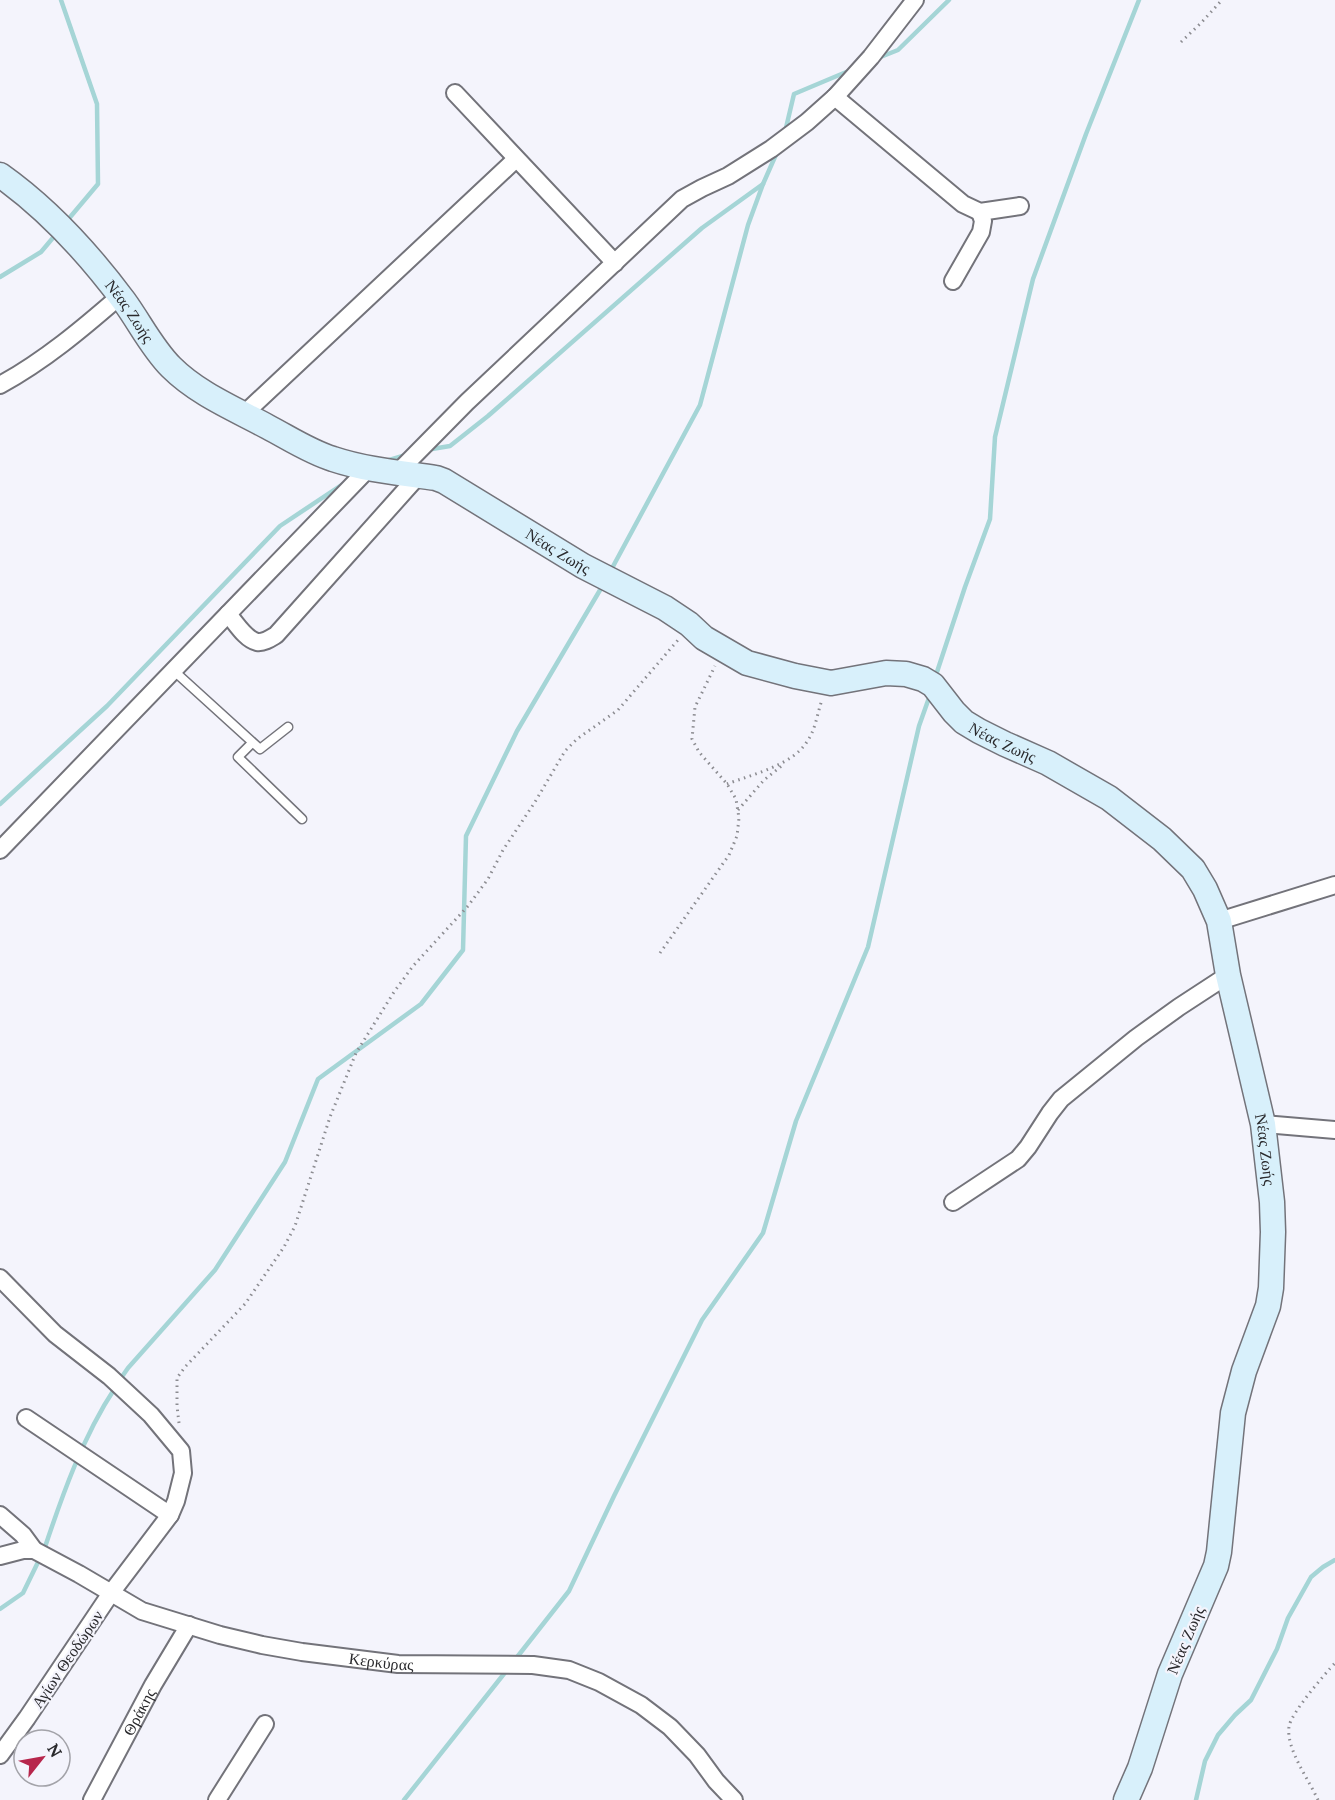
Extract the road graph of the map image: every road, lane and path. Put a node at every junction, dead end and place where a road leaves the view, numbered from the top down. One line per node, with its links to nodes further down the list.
1 (915, 0): 5 (street)
2 (1222, 0): 3 (path)
3 (1181, 42)
4 (455, 93): 6 (street)
5 (835, 97): 9 (street); 10 (street)
6 (516, 159): 10 (street); 14 (street)
7 (0, 175): 12 (street, Νέας Ζωής)
8 (1020, 206): 9 (street)
9 (980, 212): 11 (street)
10 (615, 263): 16 (street)
11 (953, 281)
12 (120, 296): 13 (street); 14 (street, Νέας Ζωής)
13 (0, 385)
14 (244, 414): 15 (street, Νέας Ζωής)
15 (369, 468): 16 (street, Νέας Ζωής); 17 (street)
16 (409, 474): 17 (street); 18 (street, Νέας Ζωής)
17 (228, 614): 20 (street)
18 (689, 624): 19 (street, Νέας Ζωής); 38 (path)
19 (718, 646): 21 (street, Νέας Ζωής); 25 (path)
20 (173, 670): 23 (lane); 28 (street)
21 (831, 683): 24 (path); 30 (street, Νέας Ζωής)
22 (288, 727): 23 (lane)
23 (252, 743): 27 (lane)
24 (788, 760): 25 (path); 26 (path)
25 (727, 784): 26 (path)
26 (738, 811): 31 (path)
27 (302, 819)
28 (0, 850)
29 (1335, 885): 30 (street)
30 (1219, 921): 32 (street, Νέας Ζωής)
31 (660, 953)
32 (1228, 975): 33 (street, Νέας Ζωής); 35 (street)
33 (1263, 1124): 34 (street); 51 (street, Νέας Ζωής)
34 (1335, 1130)
35 (953, 1202)
36 (0, 1278): 38 (street)
37 (26, 1418): 40 (street)
38 (181, 1451): 40 (street, Αγίων Θεοδώρων)
39 (0, 1515): 41 (street, Κερκύρας)
40 (170, 1515): 43 (street, Αγίων Θεοδώρων)
41 (34, 1550): 42 (street); 43 (street, Κερκύρας)
42 (0, 1556)
43 (111, 1593): 44 (street, Κερκύρας); 47 (street, Αγίων Θεοδώρων)
44 (189, 1625): 48 (street, Θράκης); 50 (street, Κερκύρας)
45 (1335, 1663): 52 (path)
46 (266, 1724): 49 (street)
47 (0, 1755)
48 (92, 1800)
49 (217, 1800)
50 (734, 1800)
51 (1126, 1800)
52 (1318, 1800)

